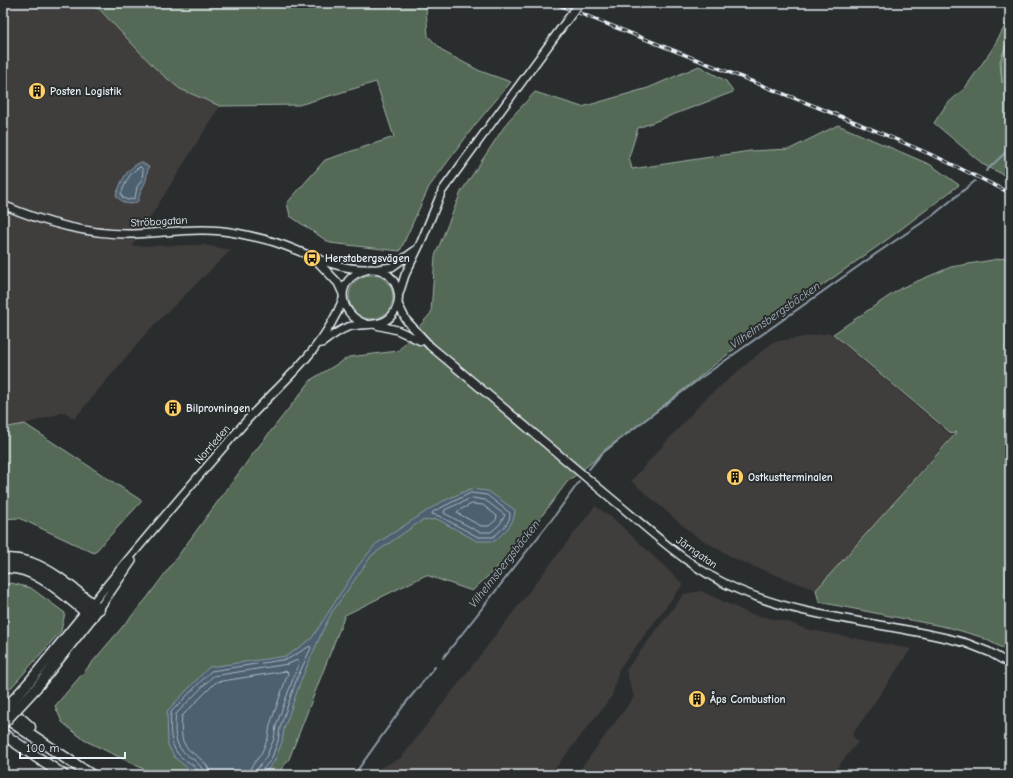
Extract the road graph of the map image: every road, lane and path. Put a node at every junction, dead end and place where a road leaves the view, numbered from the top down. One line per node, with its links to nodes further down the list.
1 (580, 3): 3 (street, bridge)
2 (3, 205): 4 (street, Ströbogatan)
3 (418, 249): 6 (street); 7 (street)
4 (315, 259): 5 (street, Ströbogatan); 8 (street, Ströbogatan)
5 (368, 269): 6 (street); 8 (street)
6 (376, 269): 7 (street)
7 (399, 294): 9 (street)
8 (343, 297): 10 (street); 12 (street)
9 (398, 304): 10 (street); 11 (street, Järngatan)
10 (370, 325): 11 (street, Järngatan); 12 (street)
11 (430, 346): 16 (street, Järngatan)
12 (315, 349): 15 (street, Norrleden)
13 (3, 559): 15 (highway)
14 (3, 568): 15 (highway)
15 (92, 611): 17 (main road)
16 (1010, 664)
17 (34, 684): 19 (main road, bridge); 21 (main road, bridge)
18 (3, 703): 23 (highway)
19 (3, 710)
20 (3, 716): 23 (highway)
21 (3, 724)
22 (3, 734): 24 (highway)
23 (77, 766): 25 (highway)
24 (63, 775)
25 (91, 775)

